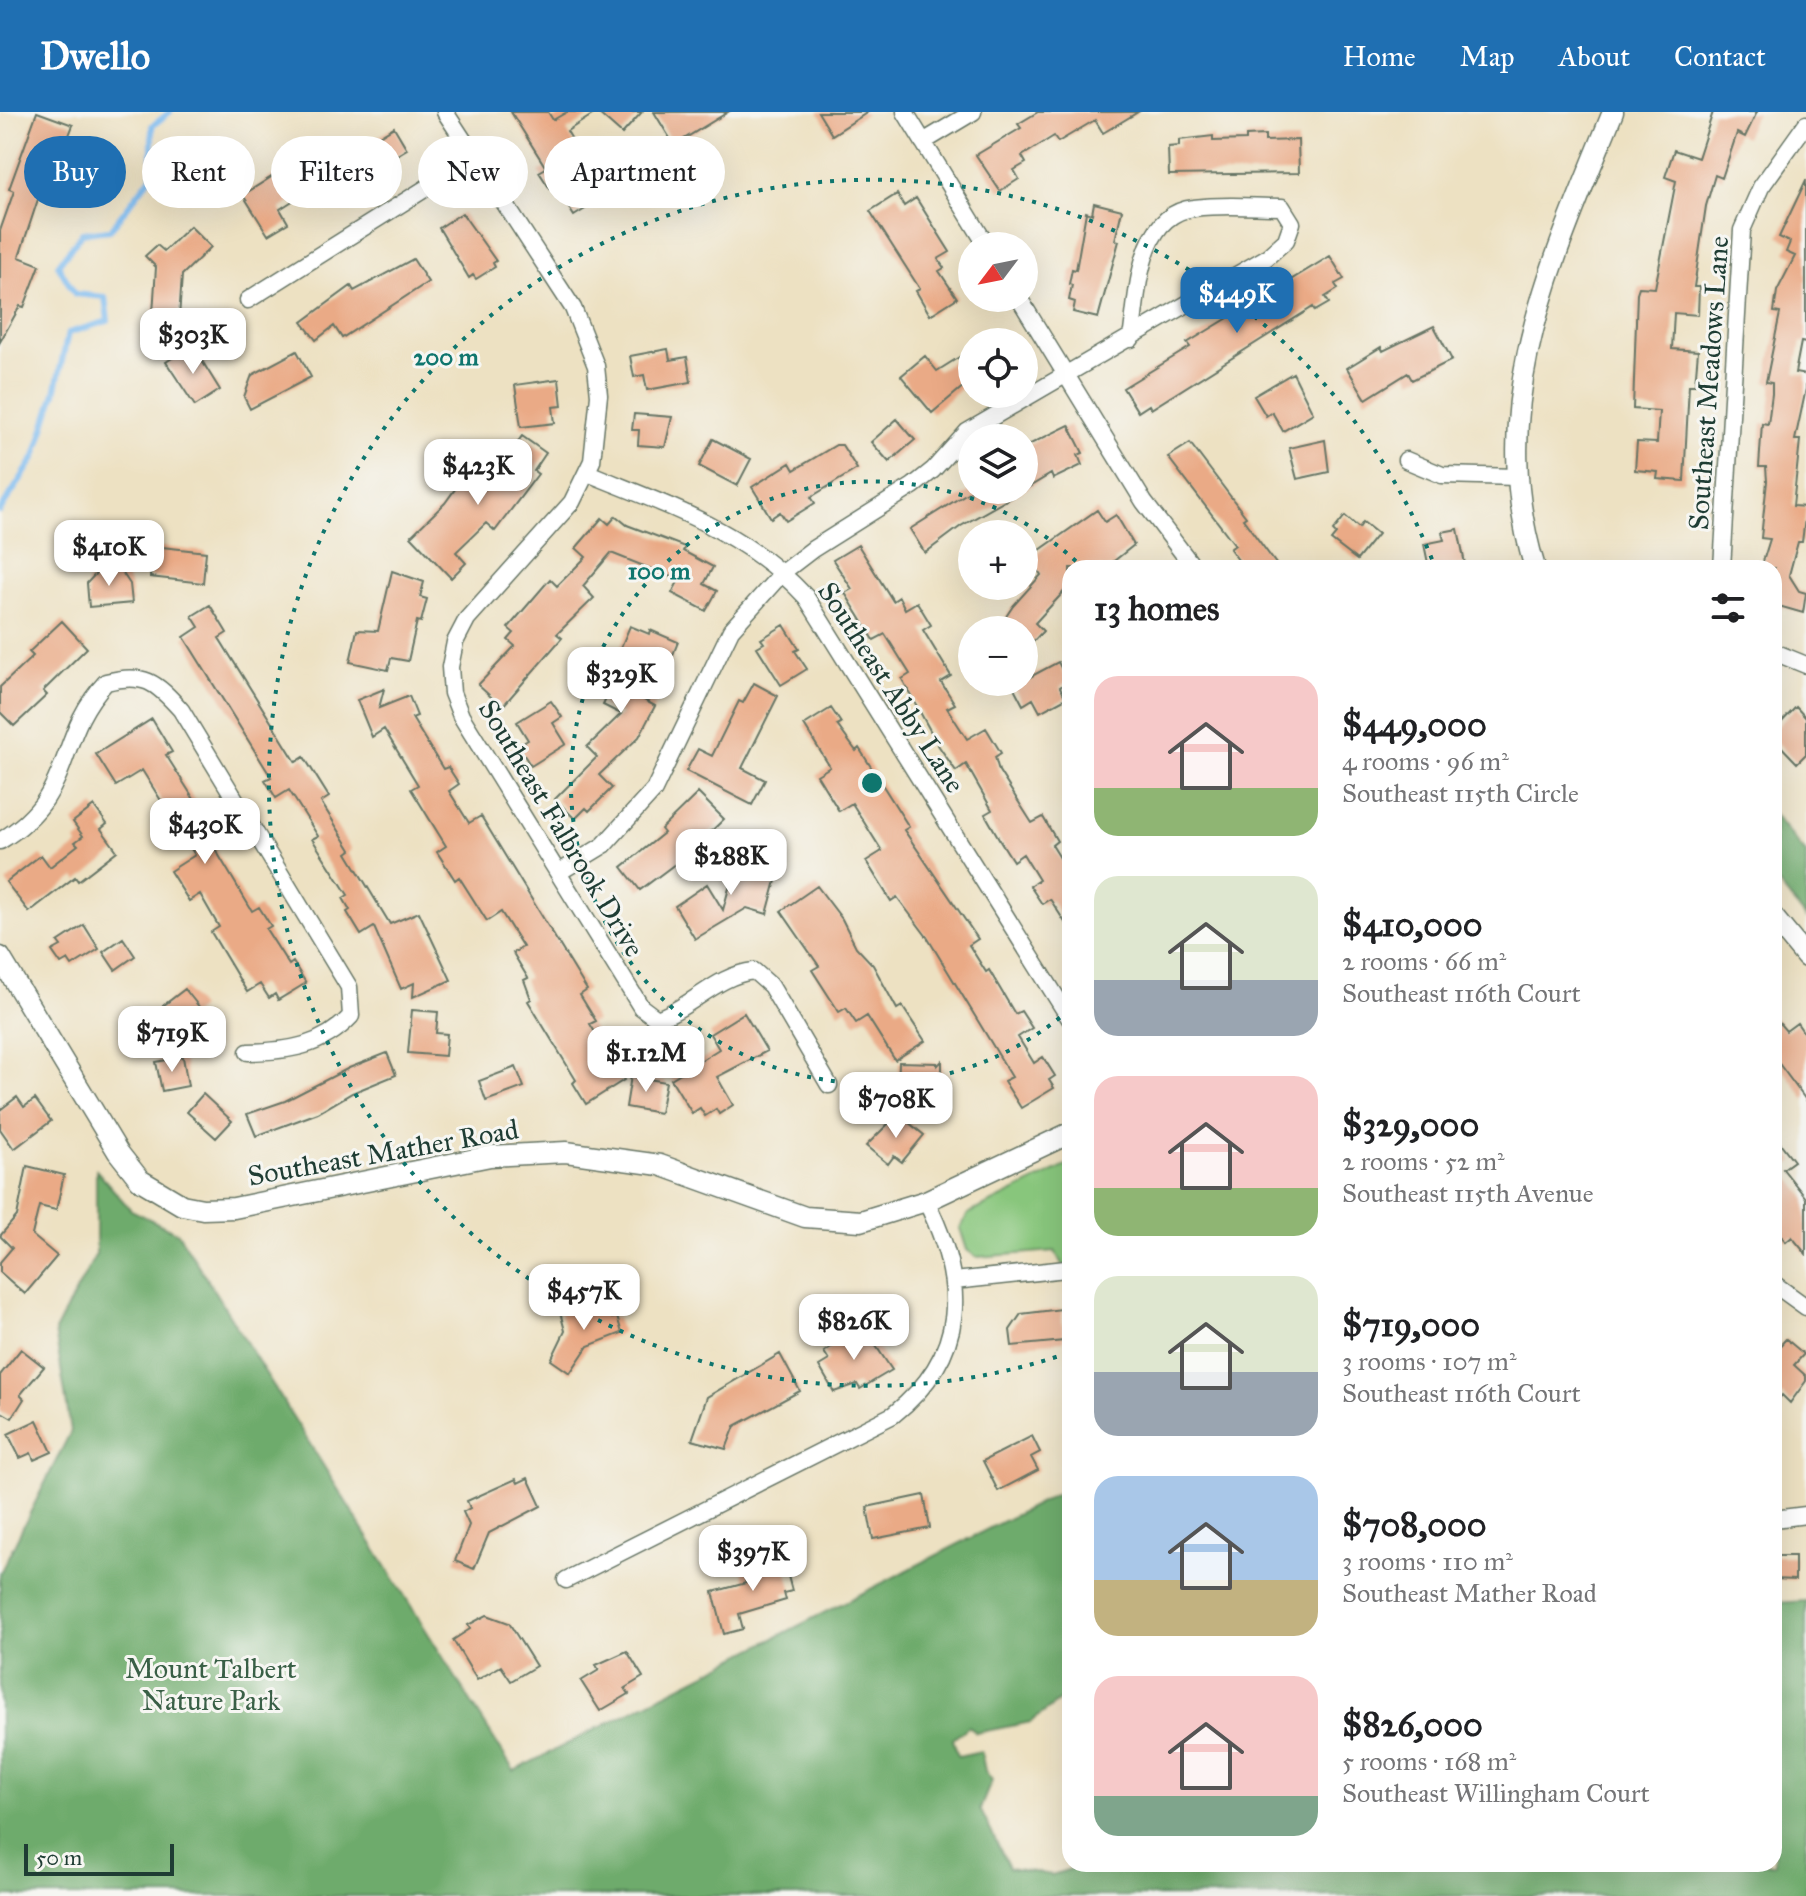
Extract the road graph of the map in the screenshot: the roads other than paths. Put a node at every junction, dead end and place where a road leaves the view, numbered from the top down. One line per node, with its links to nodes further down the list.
1 (445, 112): 6 (street, Southeast Falbrook Drive)
2 (905, 112): 7 (street)
3 (973, 112): 7 (street)
4 (1613, 112): 17 (street)
5 (1806, 124): 20 (street, Southeast Meadows Lane)
6 (460, 136)
7 (923, 142): 10 (street)
8 (418, 193): 11 (street)
9 (507, 208): 16 (street, Southeast Falbrook Drive)
10 (978, 232)
11 (248, 300)
12 (1028, 312): 14 (street)
13 (1131, 339): 13 (street); 14 (street)
14 (1066, 375): 18 (street); 21 (street)
15 (1406, 460): 17 (street)
16 (588, 473): 21 (street, Southeast Abby Lane); 25 (street, Southeast Falbrook Drive)
17 (1517, 477): 19 (street)
18 (1188, 560)
19 (1533, 560)
20 (1722, 560)
21 (783, 572): 25 (street); 29 (street, Southeast Abby Lane)
22 (1782, 655): 23 (street)
23 (1806, 665)
24 (0, 841): 30 (street)
25 (558, 873): 31 (street, Southeast Falbrook Drive)
26 (1782, 928): 28 (street)
27 (0, 957): 33 (street, Southeast Mather Road)
28 (1806, 957)
29 (1062, 1006)
30 (248, 1052)
31 (829, 1085)
32 (1062, 1137): 33 (street, Southeast Mather Road)
33 (926, 1201): 35 (street)
34 (1062, 1269): 35 (street)
35 (954, 1281): 40 (street)
36 (1782, 1290): 37 (street)
37 (1806, 1307)
38 (1806, 1515): 39 (street)
39 (1782, 1518)
40 (566, 1580)

